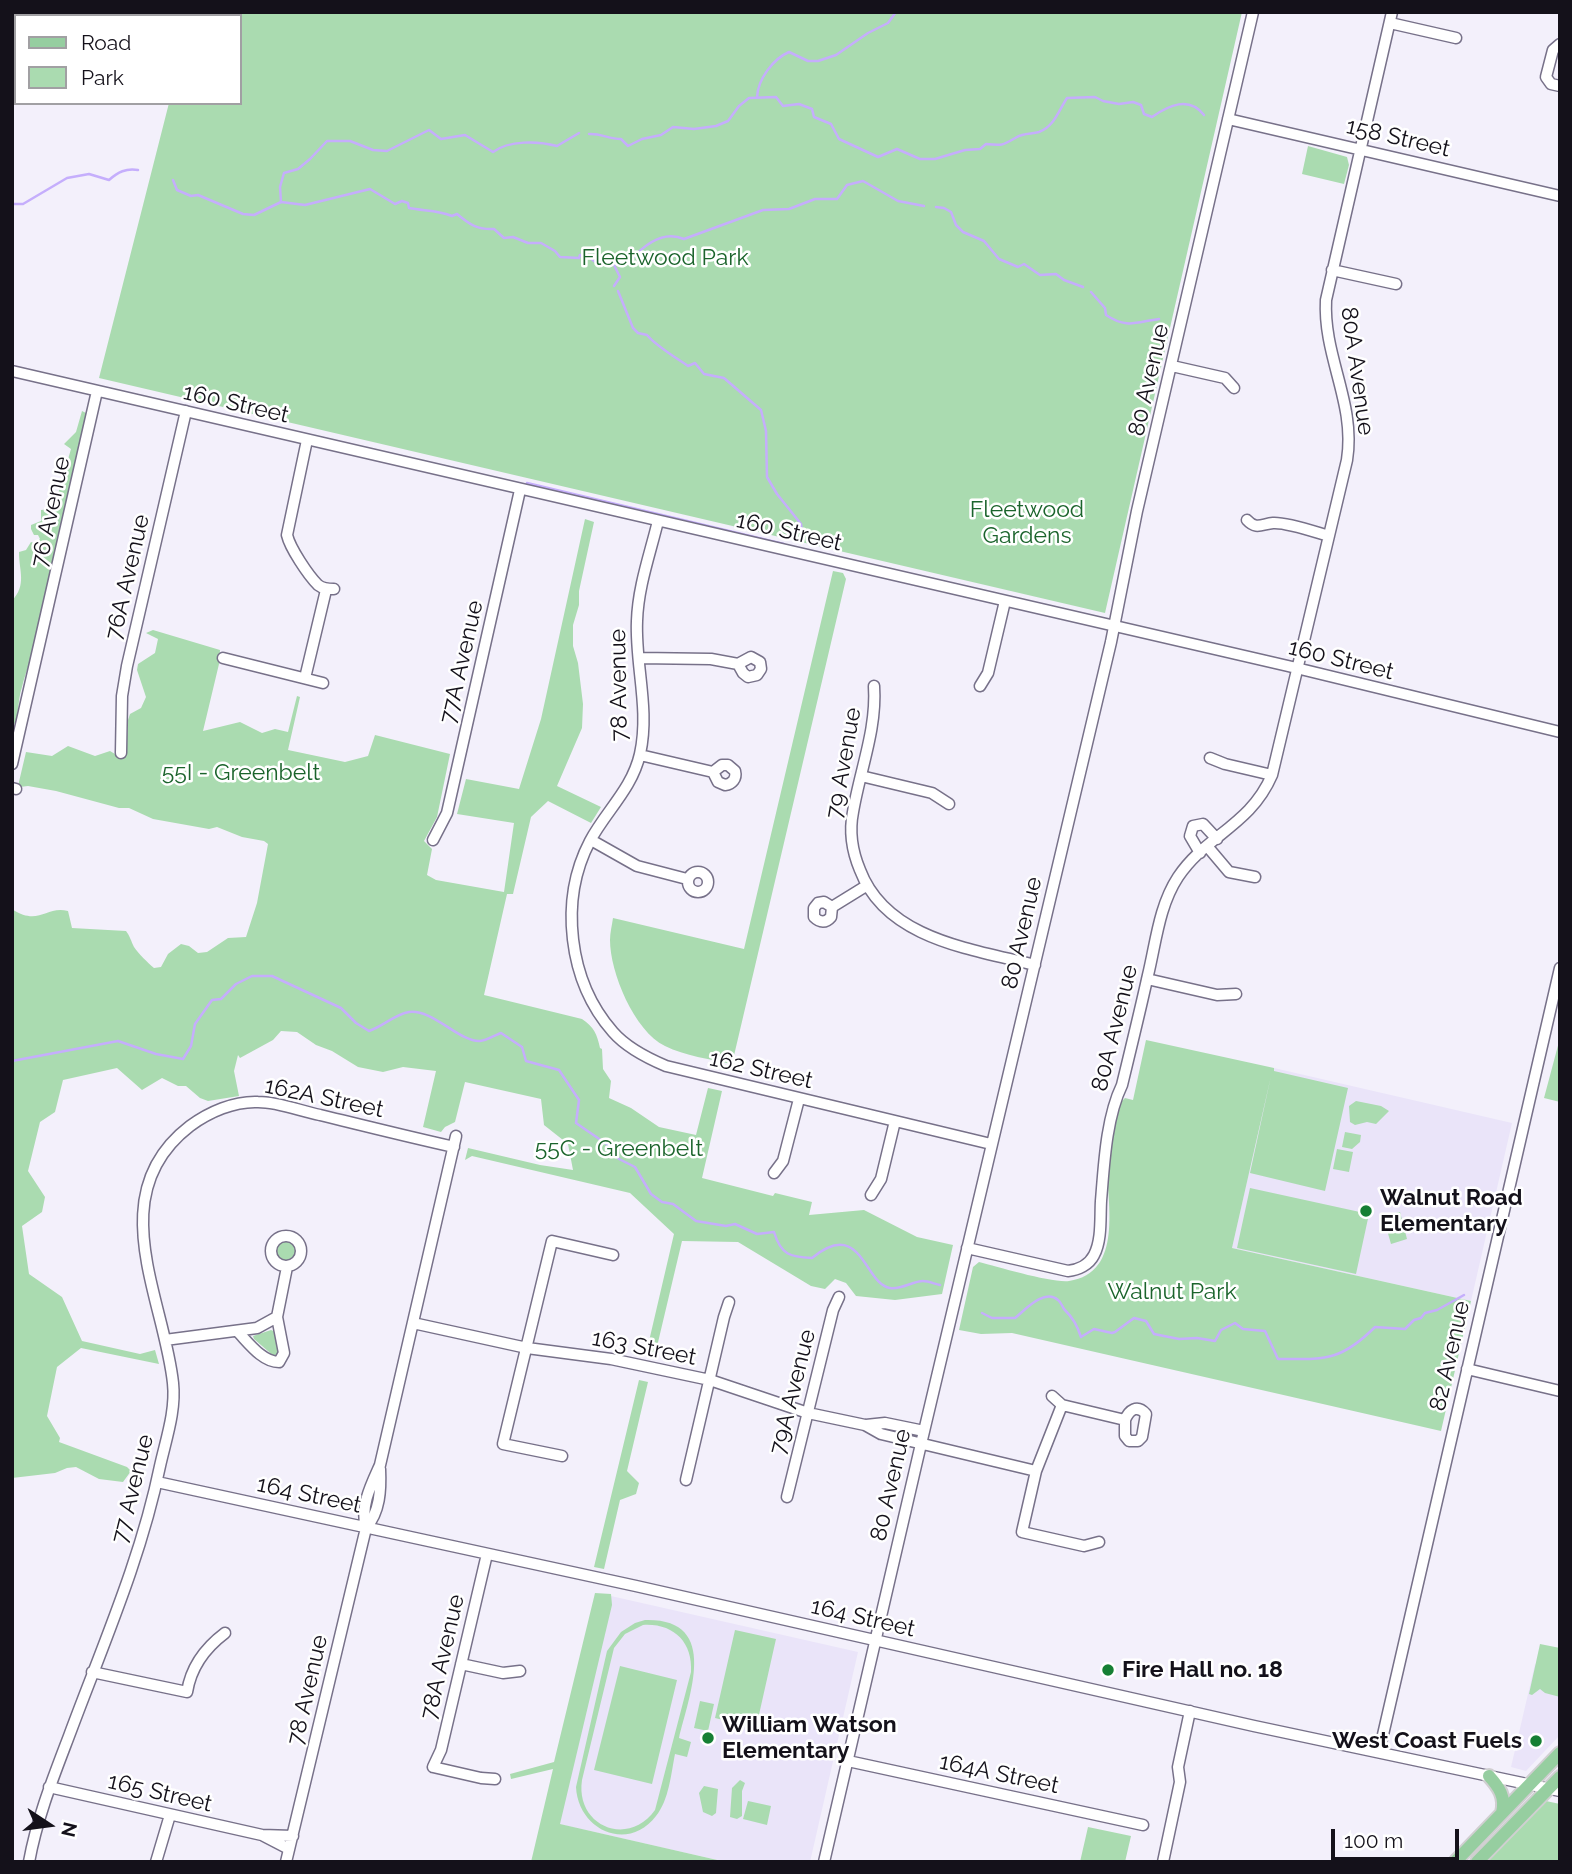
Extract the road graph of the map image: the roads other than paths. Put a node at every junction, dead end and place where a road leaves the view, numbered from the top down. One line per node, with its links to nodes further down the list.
1 (1253, 12): 7 (street, 80 Avenue)
2 (1392, 12): 3 (street, 80A Avenue)
3 (1390, 23): 4 (street); 8 (street, 80A Avenue)
4 (1455, 38)
5 (1560, 44): 6 (street)
6 (1560, 86)
7 (1228, 119): 8 (street, 158 Street); 12 (street, 80 Avenue)
8 (1360, 149): 9 (street, 158 Street); 10 (street, 80A Avenue)
9 (1560, 196)
10 (1332, 270): 11 (street); 21 (street, 80A Avenue)
11 (1396, 284)
12 (1172, 366): 14 (street); 23 (street, 80 Avenue)
13 (12, 371): 15 (street, 160 Street)
14 (1234, 388)
15 (97, 391): 16 (street, 160 Street); 36 (street, 76 Avenue)
16 (186, 411): 17 (street, 160 Street); 33 (street, 76A Avenue)
17 (307, 440): 18 (street, 160 Street); 28 (street)
18 (520, 490): 20 (street, 160 Street); 42 (street, 77A Avenue)
19 (1247, 520): 21 (street)
20 (658, 522): 22 (street, 160 Street); 24 (street, 78 Avenue)
21 (1329, 536): 27 (street, 80A Avenue)
22 (1005, 601): 23 (street, 160 Street); 31 (street)
23 (1114, 627): 27 (street, 160 Street); 50 (street, 80 Avenue)
24 (639, 658): 26 (street); 34 (street, 78 Avenue)
25 (222, 659): 28 (street)
26 (738, 664)
27 (1297, 668): 32 (street, 160 Street); 38 (street, 80A Avenue)
28 (305, 678): 29 (street)
29 (323, 683)
30 (874, 686): 39 (street, 79 Avenue)
31 (980, 686)
32 (1559, 731)
33 (121, 753)
34 (640, 755): 37 (street); 43 (street, 78 Avenue)
35 (1210, 758): 38 (street)
36 (12, 764)
37 (713, 772)
38 (1272, 775): 41 (street, 80A Avenue)
39 (861, 776): 40 (street); 47 (street, 79 Avenue)
40 (949, 804)
41 (1217, 839): 44 (street, 80A Avenue); 44 (street)
42 (433, 840)
43 (591, 840): 46 (street); 49 (street, 78 Avenue)
44 (1204, 850): 45 (street); 52 (street, 80A Avenue)
45 (1255, 877)
46 (687, 879)
47 (866, 886): 48 (street); 50 (street)
48 (832, 907)
49 (577, 958): 55 (street, 162 Street)
50 (1035, 965): 59 (street, 80 Avenue)
51 (1560, 968): 54 (street, 82 Avenue)
52 (1147, 979): 53 (street); 62 (street, 80A Avenue)
53 (1236, 994)
54 (1556, 1002): 72 (street, 82 Avenue)
55 (799, 1099): 56 (street, 162 Street); 60 (street)
56 (895, 1122): 59 (street, 162 Street); 61 (street)
57 (190, 1126): 58 (street, 162A Street); 70 (street, 77 Avenue)
58 (455, 1142): 68 (street, 78 Avenue)
59 (991, 1144): 62 (street, 80 Avenue)
60 (774, 1173)
61 (871, 1195)
62 (967, 1248): 80 (street, 80 Avenue)
63 (613, 1255): 71 (street)
64 (287, 1267): 67 (street)
65 (839, 1297): 77 (street, 79A Avenue)
66 (729, 1302): 73 (street)
67 (276, 1317): 69 (street); 69 (street)
68 (413, 1323): 71 (street, 163 Street); 87 (street, 78 Avenue)
69 (237, 1331): 70 (street)
70 (164, 1339): 85 (street, 77 Avenue)
71 (527, 1348): 73 (street, 163 Street); 82 (street)
72 (1467, 1369): 74 (street); 96 (street, 82 Avenue)
73 (710, 1380): 77 (street, 163 Street); 84 (street)
74 (1560, 1391)
75 (1052, 1396): 76 (street)
76 (1062, 1405): 78 (street); 83 (street)
77 (808, 1413): 79 (street, 163 Street); 86 (street, 79A Avenue)
78 (1125, 1420)
79 (865, 1425): 80 (street, 163 Street); 81 (street, 163 Street)
80 (924, 1431): 81 (street, 80 Avenue)
81 (921, 1444): 83 (street, 163 Street); 91 (street, 80 Avenue)
82 (562, 1456)
83 (1036, 1471): 88 (street)
84 (686, 1480)
85 (157, 1482): 87 (street, 164 Street); 94 (street, 77 Avenue)
86 (787, 1497)
87 (366, 1528): 89 (street, 164 Street); 109 (street, 78 Avenue)
88 (1100, 1542)
89 (487, 1554): 91 (street, 164 Street); 92 (street, 78A Avenue)
90 (225, 1633): 94 (street)
91 (876, 1641): 95 (street, 164 Street); 98 (street, 80 Avenue)
92 (461, 1664): 93 (street); 101 (street, 78A Avenue)
93 (520, 1671)
94 (92, 1672): 103 (street, 77 Avenue)
95 (1190, 1711): 96 (street, 164 Street); 115 (street)
96 (1379, 1752): 99 (street, 164 Street)
97 (1560, 1753): 102 (main road)
98 (848, 1761): 107 (street, 164A Street); 114 (street, 80 Avenue)
99 (1489, 1776): 102 (street, 164 Street); 105 (main road)
100 (1560, 1777): 104 (main road)
101 (495, 1779)
102 (1529, 1784): 104 (street, 164 Street); 105 (main road)
103 (50, 1787): 106 (street, 165 Street); 111 (street, 77 Avenue)
104 (1554, 1790): 117 (main road)
105 (1502, 1813): 116 (main road)
106 (170, 1815): 108 (street, 165 Street); 112 (street)
107 (1143, 1825)
108 (262, 1835): 109 (street, 165 Street); 110 (street, 165 Street)
109 (293, 1836): 110 (street, 78 Avenue)
110 (289, 1849): 113 (street, 78 Avenue)
111 (29, 1862)
112 (156, 1862)
113 (286, 1862)
114 (824, 1862)
115 (1163, 1862)
116 (1455, 1862)
117 (1478, 1862)

